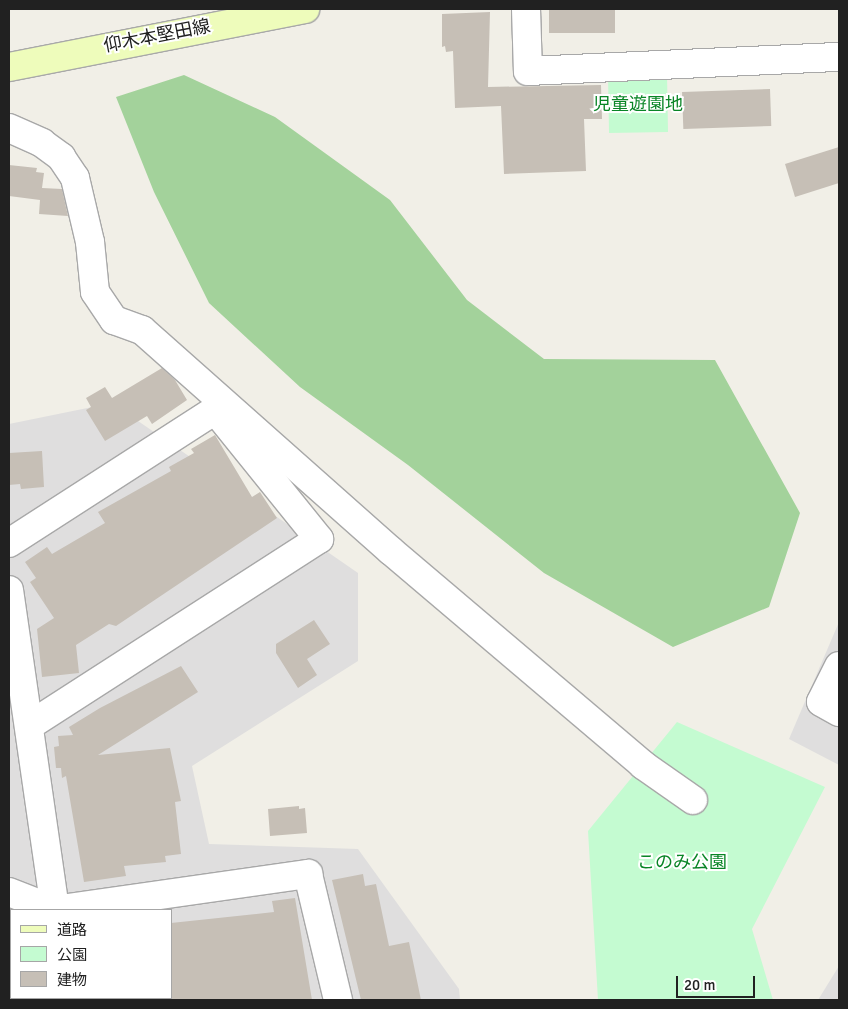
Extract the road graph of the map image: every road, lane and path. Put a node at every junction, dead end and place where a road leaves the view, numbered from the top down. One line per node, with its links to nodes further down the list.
1 (305, 9): 4 (main road, 仰木本堅田線)
2 (526, 9): 3 (street)
3 (839, 57)
4 (9, 67)
5 (9, 128): 11 (street)
6 (9, 543): 10 (street)
7 (9, 590): 10 (street)
8 (839, 666): 9 (street)
9 (839, 712)
10 (30, 725): 14 (street)
11 (693, 800)
12 (9, 892): 13 (street)
13 (52, 909)
14 (55, 909)
15 (62, 909): 16 (street)
16 (338, 1000)

